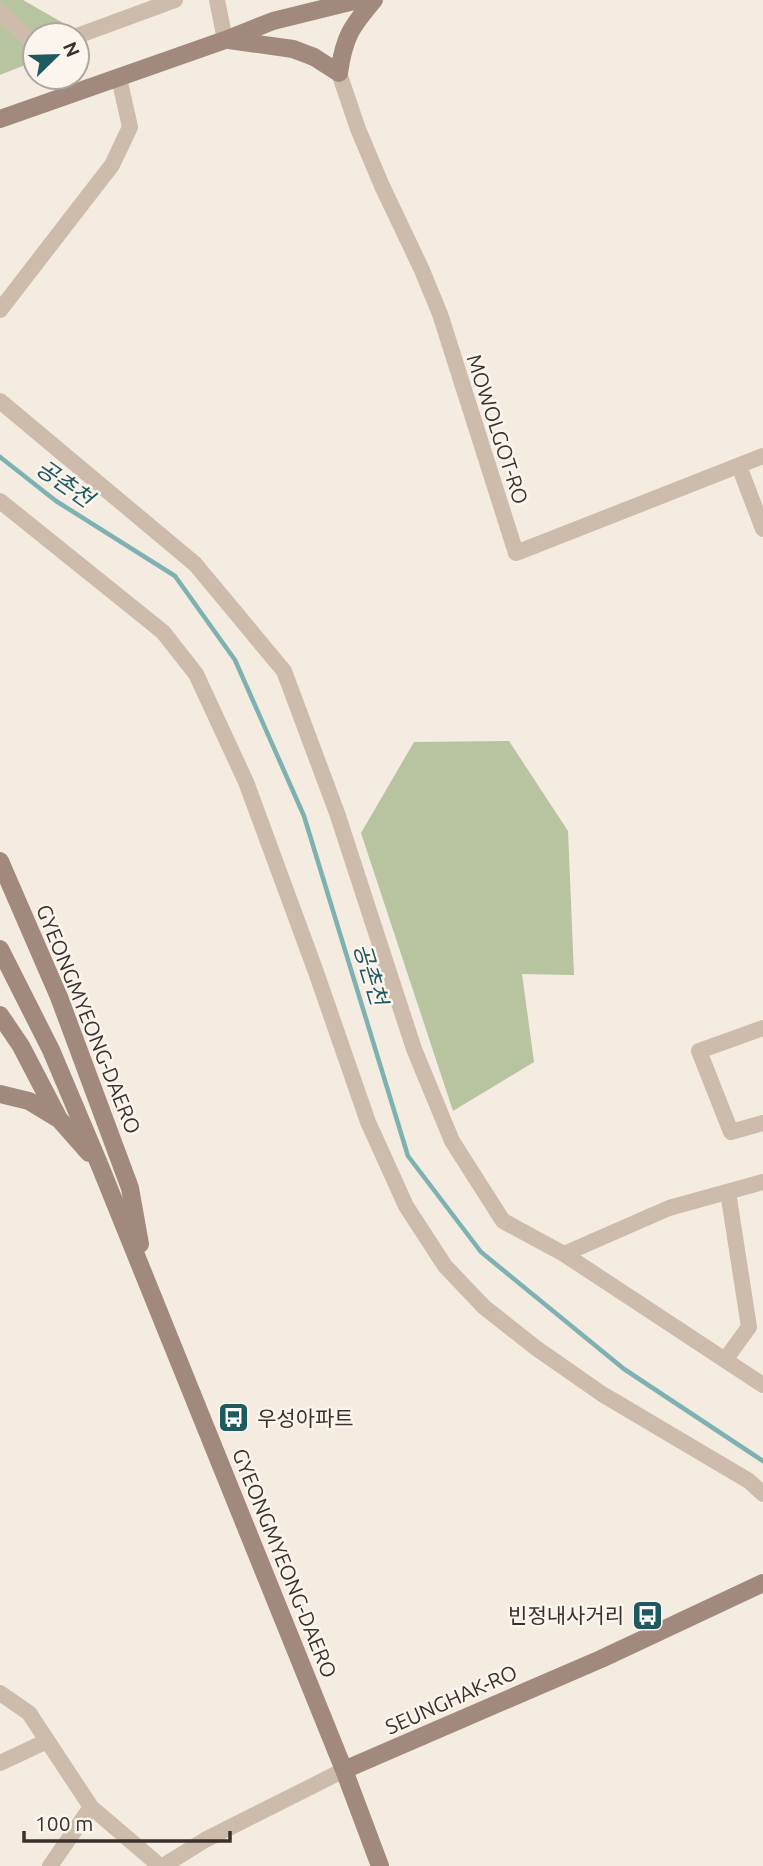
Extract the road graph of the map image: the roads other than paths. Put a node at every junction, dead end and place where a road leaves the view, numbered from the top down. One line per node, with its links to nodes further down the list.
1 (175, 0): 8 (street)
2 (217, 0): 10 (street)
3 (312, 0): 7 (main road)
4 (358, 0): 7 (main road)
5 (374, 0): 11 (main road)
6 (0, 12): 9 (street)
7 (273, 22): 10 (main road)
8 (91, 31)
9 (21, 32)
10 (225, 40): 11 (main road); 12 (main road)
11 (339, 73): 17 (street, MOWOLGOT-RO)
12 (120, 78): 13 (main road); 14 (street)
13 (0, 119)
14 (0, 310)
15 (0, 401): 30 (street)
16 (763, 456): 17 (street, MOWOLGOT-RO)
17 (739, 466): 19 (street)
18 (0, 501): 34 (street)
19 (763, 529)
20 (0, 861): 31 (main road, GYEONGMYEONG-DAERO)
21 (0, 949): 27 (main road, GYEONGMYEONG-DAERO)
22 (0, 1015): 25 (main road, GYEONGMYEONG-DAERO)
23 (763, 1028): 26 (street)
24 (0, 1094): 25 (main road)
25 (59, 1119): 27 (main road, GYEONGMYEONG-DAERO)
26 (763, 1123)
27 (100, 1166): 31 (main road, GYEONGMYEONG-DAERO)
28 (763, 1182): 29 (street)
29 (728, 1192): 30 (street); 32 (street)
30 (564, 1254): 32 (street)
31 (146, 1278): 39 (main road, GYEONGMYEONG-DAERO)
32 (725, 1360): 33 (street)
33 (763, 1385)
34 (763, 1494)
35 (763, 1583): 39 (main road, SEUNGHAK-RO)
36 (0, 1693): 37 (street)
37 (47, 1741): 38 (street); 40 (street)
38 (0, 1763)
39 (344, 1770): 42 (street, SEUNGHAK-RO); 43 (main road, GYEONGMYEONG-DAERO)
40 (91, 1807): 41 (street); 42 (street)
41 (50, 1866)
42 (162, 1866)
43 (380, 1866)

